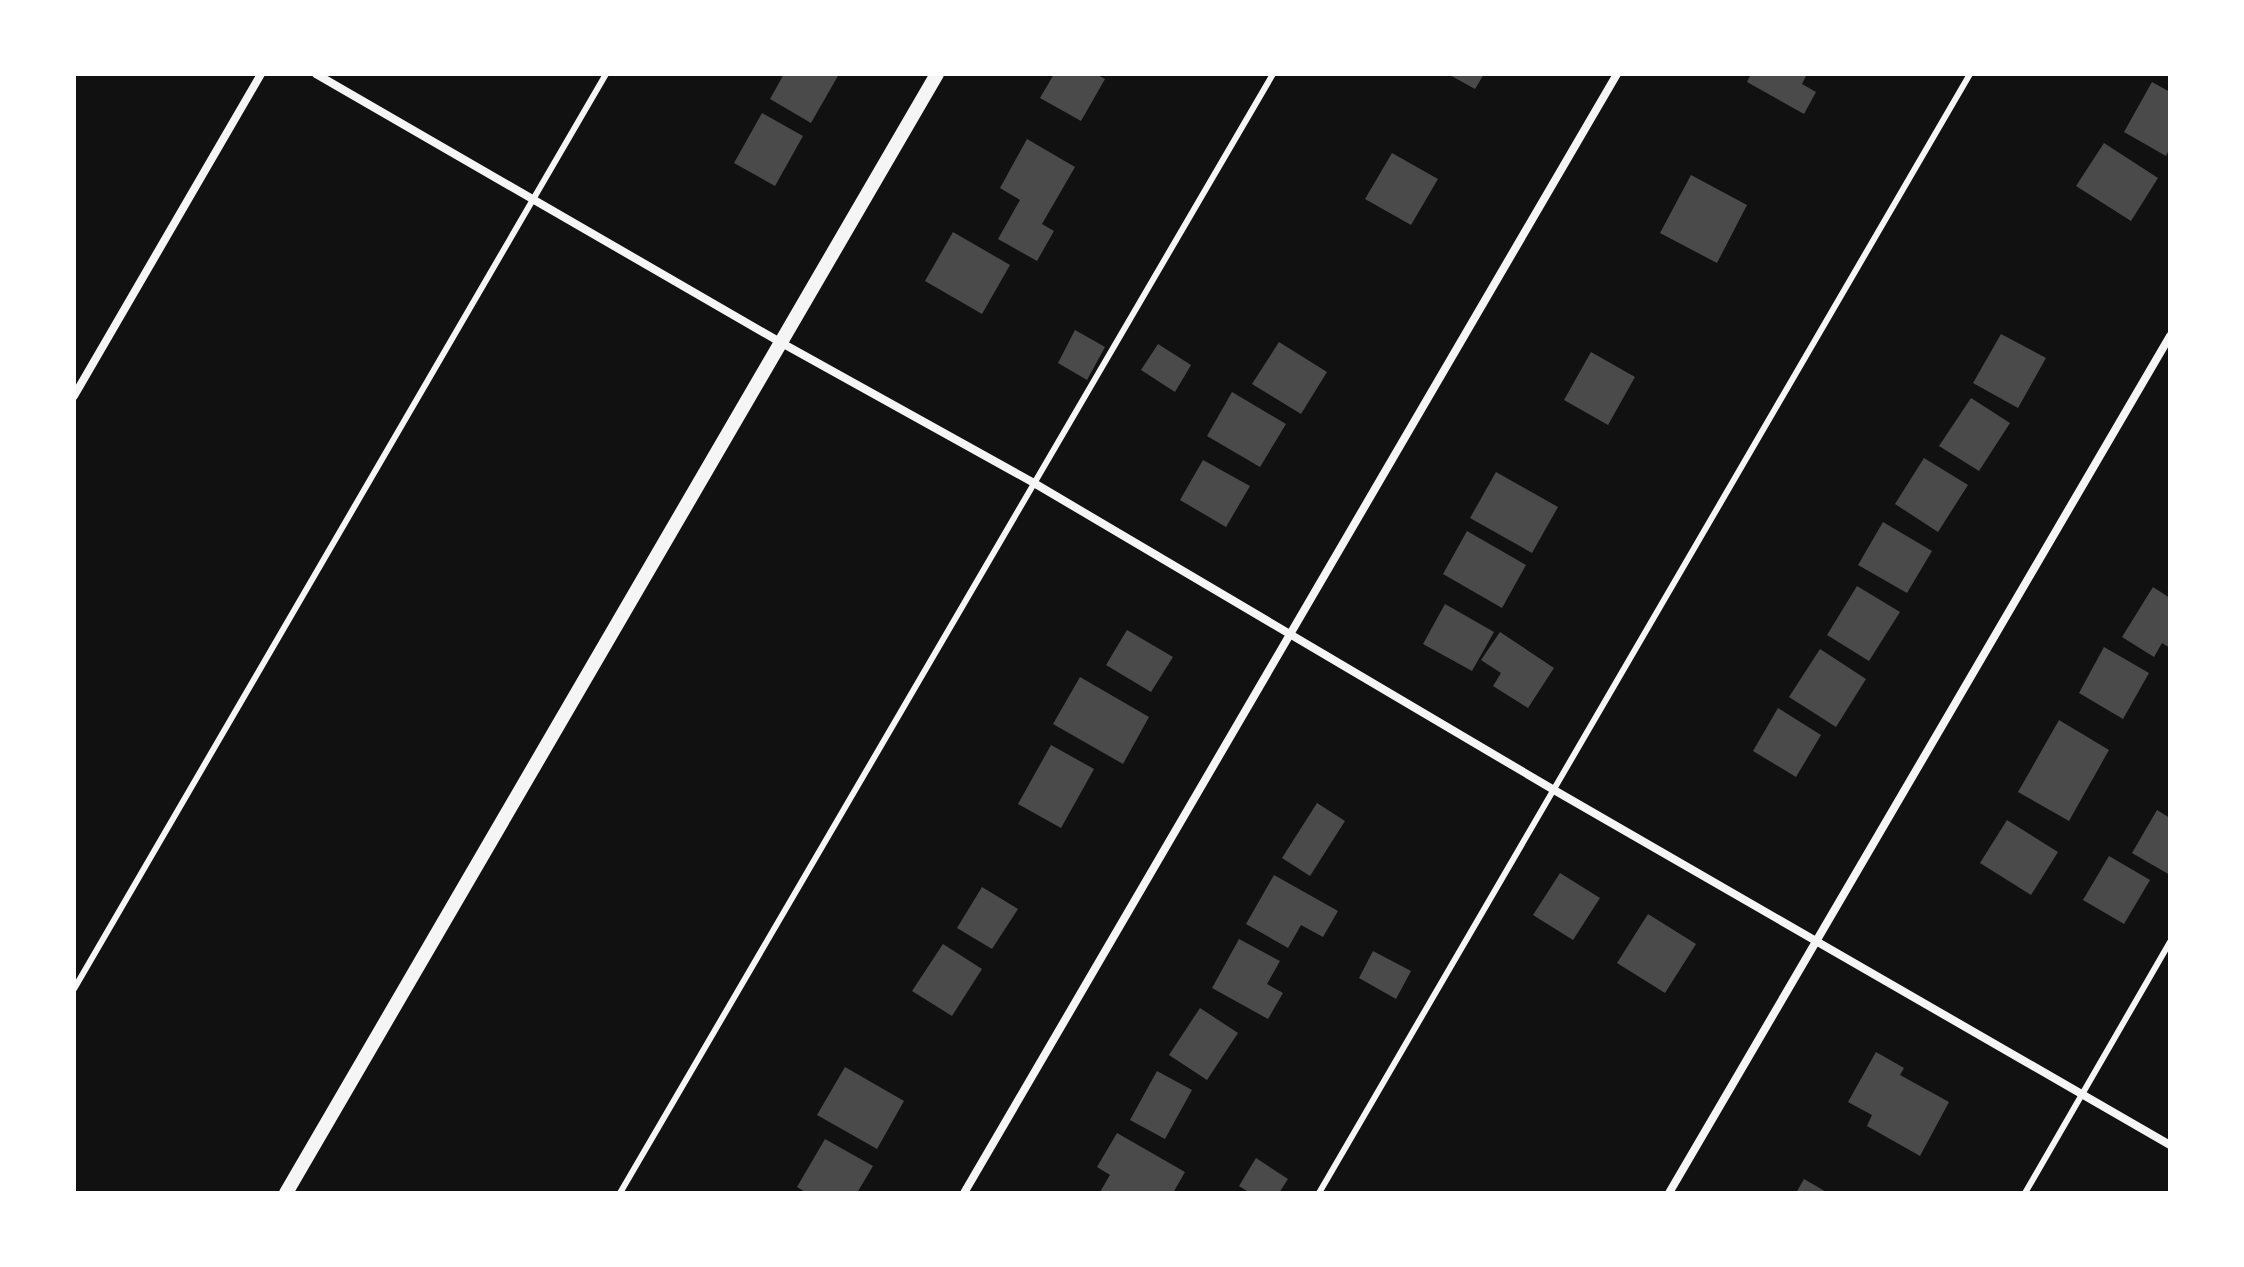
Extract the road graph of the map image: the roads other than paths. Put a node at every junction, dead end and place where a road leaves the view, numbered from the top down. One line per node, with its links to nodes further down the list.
1 (261, 74): 11 (street)
2 (316, 74): 8 (street)
3 (606, 74): 8 (lane)
4 (937, 74): 10 (street)
5 (1273, 74): 12 (lane)
6 (1617, 74): 13 (street)
7 (1970, 74): 14 (lane)
8 (533, 200): 10 (street); 17 (lane)
9 (2170, 336): 15 (street)
10 (780, 342): 12 (street); 20 (street)
11 (74, 396)
12 (1034, 483): 13 (street); 21 (lane)
13 (1291, 631): 14 (street); 22 (street)
14 (1554, 790): 15 (street); 23 (lane)
15 (1816, 942): 18 (street); 24 (street)
16 (2170, 942): 18 (lane)
17 (74, 989)
18 (2082, 1095): 19 (street); 25 (lane)
19 (2170, 1145)
20 (286, 1193)
21 (620, 1193)
22 (964, 1193)
23 (1319, 1193)
24 (1669, 1193)
25 (2025, 1193)

